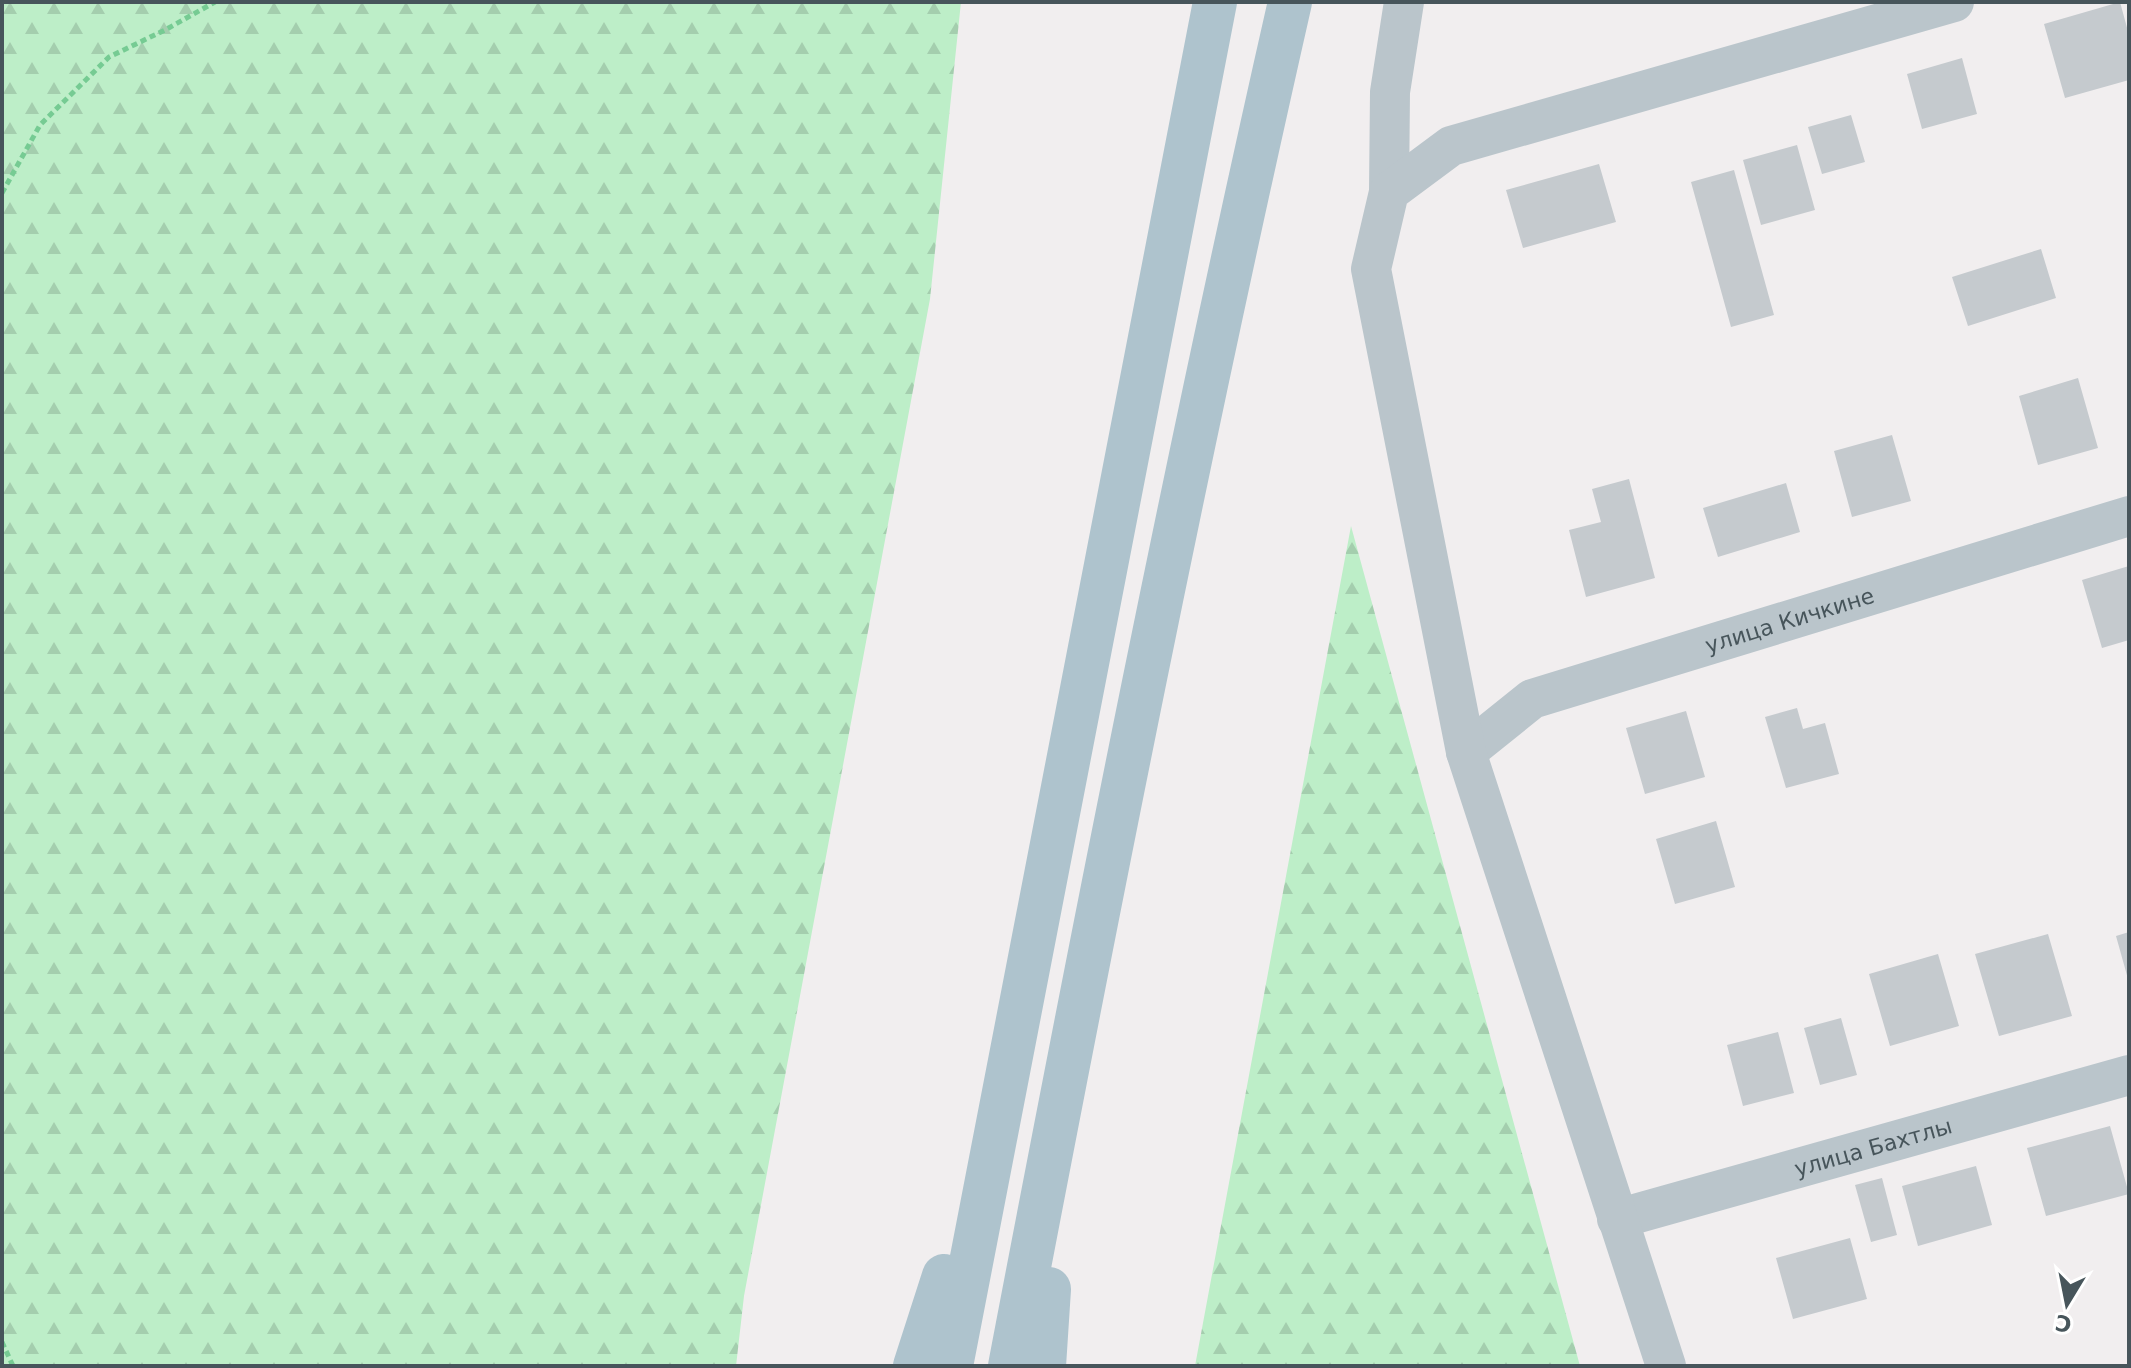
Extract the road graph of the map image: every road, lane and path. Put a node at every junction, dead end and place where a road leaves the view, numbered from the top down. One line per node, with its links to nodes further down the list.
1 (215, 2): 7 (path)
2 (1215, 2): 11 (main road)
3 (1290, 2): 12 (main road)
4 (1404, 2): 6 (street)
5 (1954, 2): 6 (street)
6 (1389, 192): 9 (street)
7 (2, 193)
8 (2129, 516): 9 (street, улица Кичкине)
9 (1466, 752): 13 (street)
10 (2129, 1075): 13 (street, улица Бахтлы)
11 (1006, 1079): 16 (main road); 17 (main road)
12 (1062, 1092): 18 (main road); 19 (main road)
13 (1617, 1219): 20 (street)
14 (2, 1342): 15 (path)
15 (13, 1366)
16 (915, 1366)
17 (951, 1366)
18 (1010, 1366)
19 (1044, 1366)
20 (1666, 1366)

